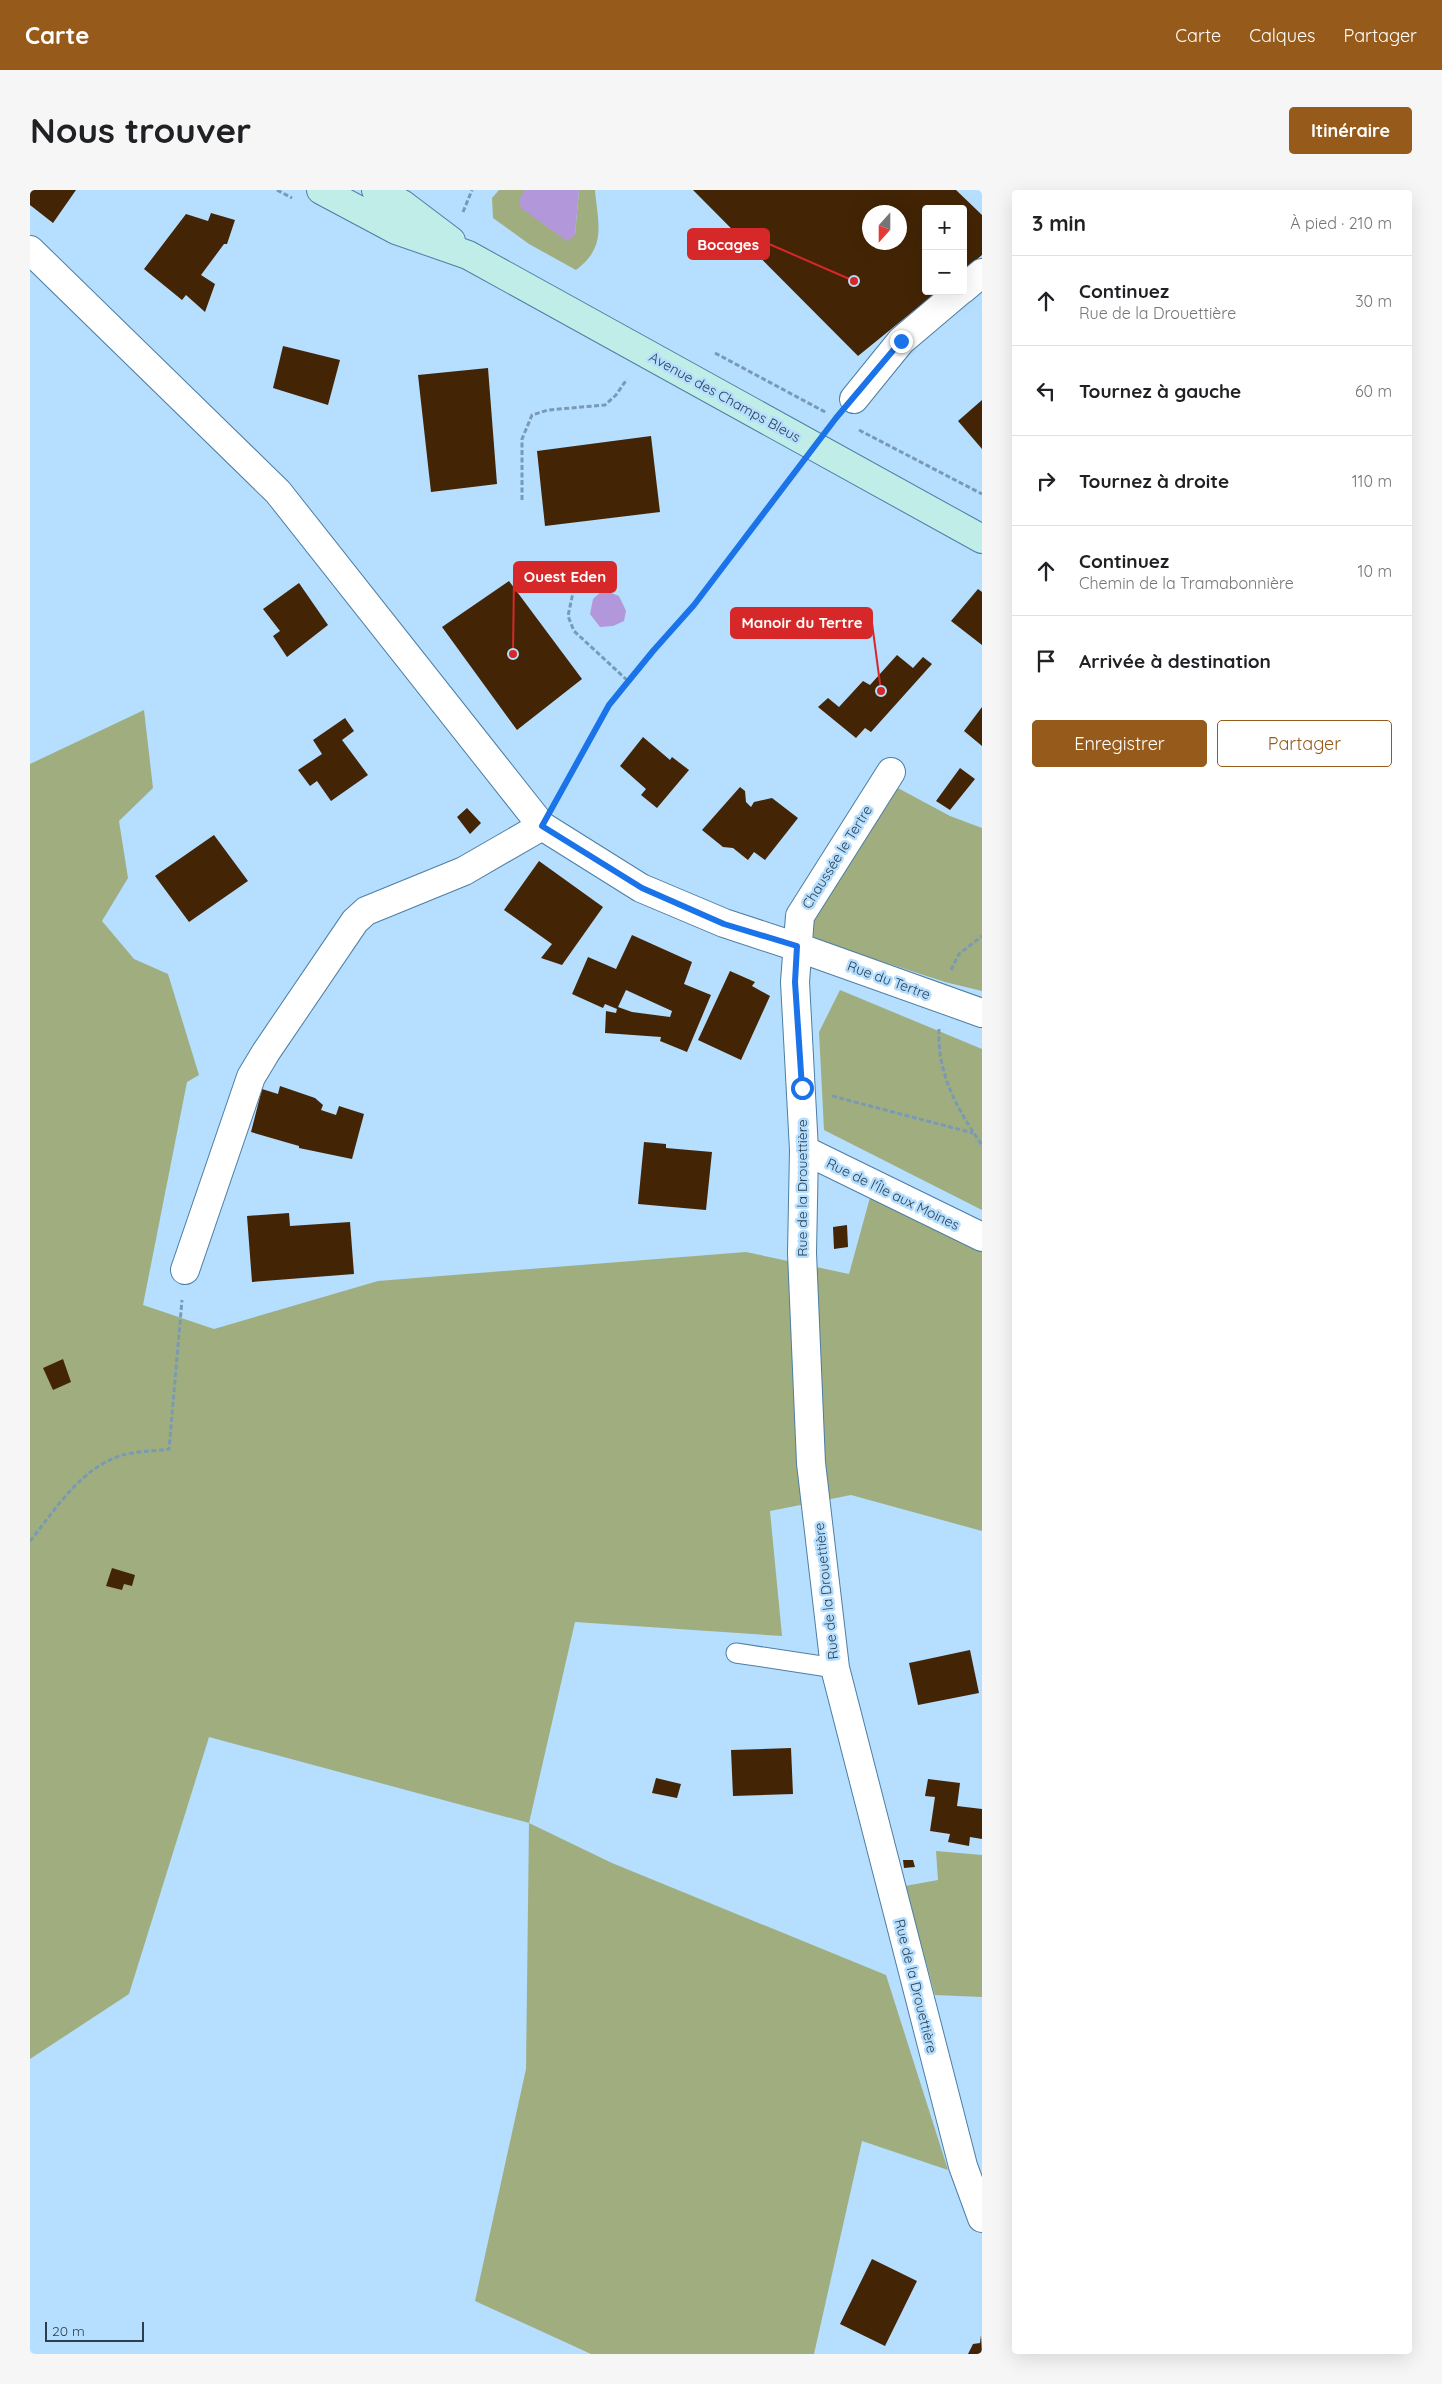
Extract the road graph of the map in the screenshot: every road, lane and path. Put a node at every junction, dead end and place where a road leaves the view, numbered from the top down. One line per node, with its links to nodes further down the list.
1 (321, 190): 6 (main road, Avenue des Champs Bleus)
2 (376, 190): 6 (main road, Avenue des Champs Bleus)
3 (472, 190): 4 (path)
4 (461, 218)
5 (30, 250): 18 (street, Rue du Tertre)
6 (468, 255): 12 (main road, Avenue des Champs Bleus)
7 (982, 273): 8 (street)
8 (967, 286)
9 (955, 295): 11 (street)
10 (627, 378): 13 (path)
11 (854, 399)
12 (815, 446): 14 (main road, Avenue des Champs Bleus); 16 (path)
13 (522, 500)
14 (982, 539)
15 (574, 588): 16 (path)
16 (628, 681): 18 (path)
17 (891, 772): 19 (street, Chaussée le Tertre)
18 (542, 826): 19 (street, Rue du Tertre); 25 (street)
19 (797, 946): 20 (street, Rue du Tertre); 21 (street, Rue de la Drouettière)
20 (982, 1013)
21 (802, 1088): 22 (path); 23 (street, Rue de la Drouettière)
22 (974, 1133)
23 (804, 1150): 24 (street, Rue de l'Île aux Moines); 28 (street, Rue de la Drouettière)
24 (982, 1237)
25 (185, 1270): 26 (path)
26 (30, 1541)
27 (736, 1653): 28 (lane)
28 (835, 1668): 29 (street, Rue de la Drouettière)
29 (982, 2218)

